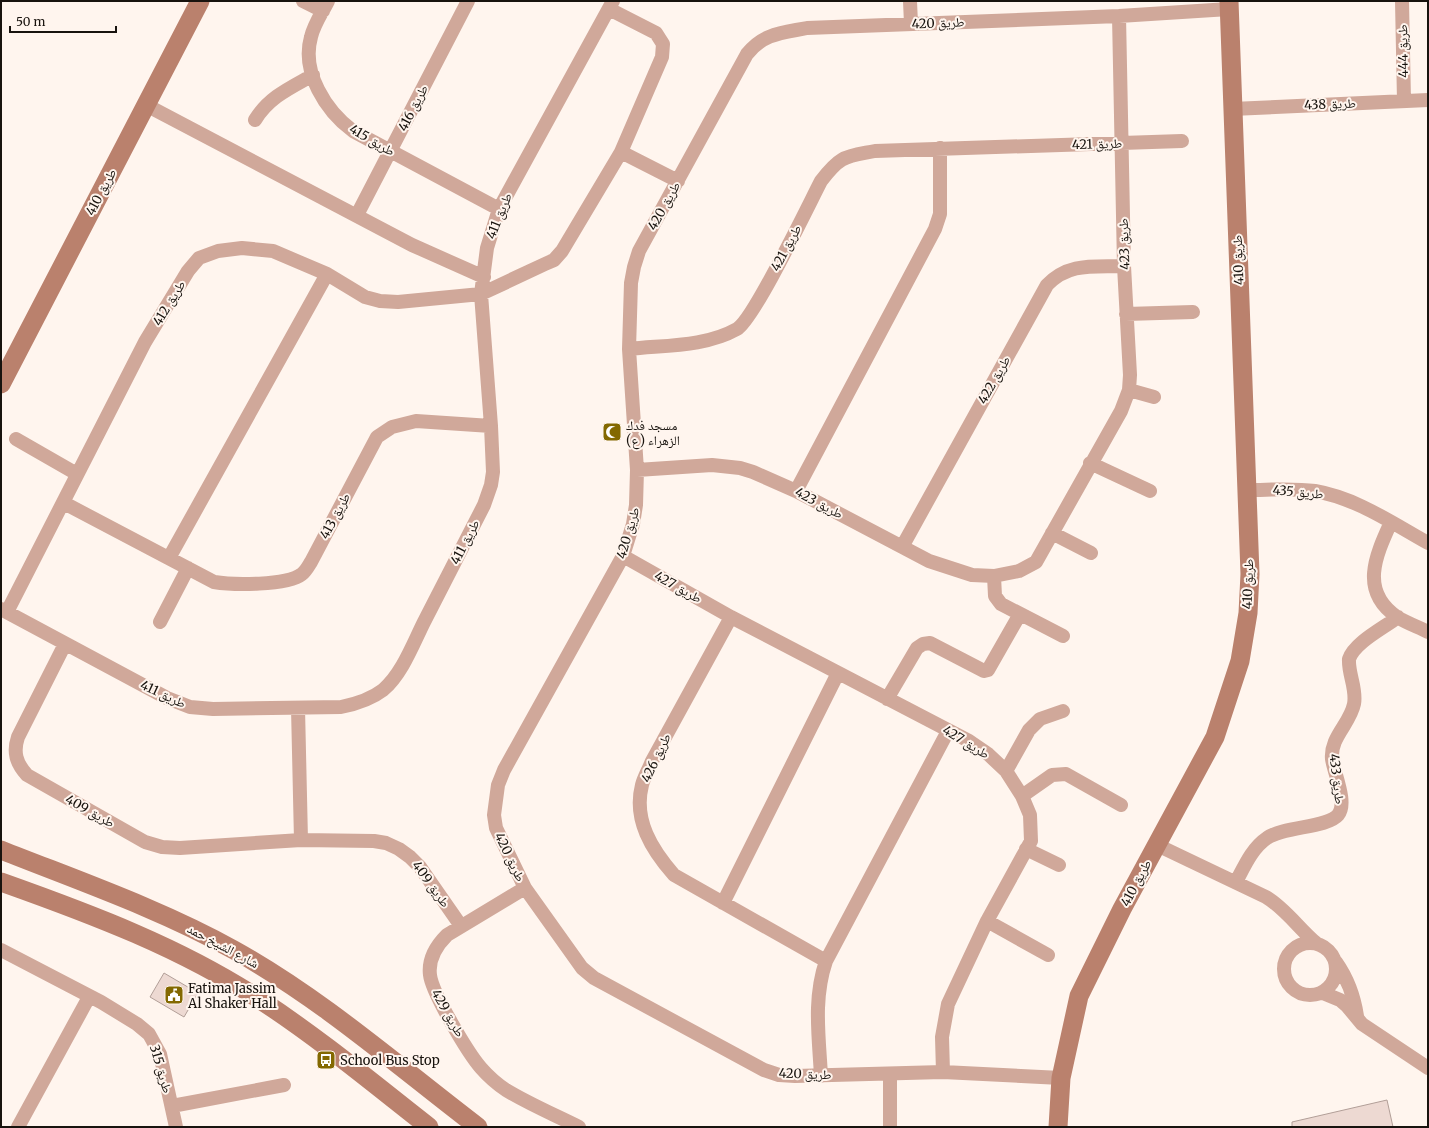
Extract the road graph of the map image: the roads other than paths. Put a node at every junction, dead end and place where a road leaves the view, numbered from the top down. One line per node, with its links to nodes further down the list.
1 (200, 1): 14 (street, طريق 410)
2 (303, 1): 8 (street)
3 (468, 1): 20 (street, طريق 416)
4 (910, 1): 10 (street)
5 (1402, 1): 13 (street, طريق 444)
6 (611, 5): 21 (street, طريق 412); 23 (street, طريق 411)
7 (1229, 5): 9 (street, طريق 420); 15 (street, طريق 410)
8 (326, 6): 11 (street, طريق 415)
9 (1118, 16): 10 (street, طريق 420); 18 (street, طريق 423)
10 (911, 24): 22 (street, طريق 420)
11 (313, 75): 16 (street); 20 (street, طريق 415)
12 (1428, 100): 13 (street, طريق 438)
13 (1404, 101): 15 (street, طريق 438)
14 (146, 105): 24 (street); 32 (street, طريق 410)
15 (1232, 108): 41 (street, طريق 410)
16 (255, 120)
17 (1182, 141): 18 (street, طريق 421)
18 (1121, 144): 19 (street, طريق 421); 25 (street, طريق 423)
19 (940, 148): 31 (street, طريق 421); 40 (street)
20 (391, 151): 23 (street, طريق 415); 24 (street, طريق 416)
21 (621, 152): 22 (street); 28 (street, طريق 412)
22 (678, 181): 31 (street, طريق 420)
23 (499, 209): 27 (street, طريق 411)
24 (357, 215): 27 (street)
25 (1124, 266): 30 (street, طريق 423); 47 (street, طريق 422)
26 (327, 274): 28 (street, طريق 412); 39 (street, طريق 412); 50 (street)
27 (484, 277): 28 (street, طريق 411)
28 (481, 294): 35 (street, طريق 411)
29 (1193, 312): 30 (street)
30 (1126, 314): 33 (street, طريق 423)
31 (629, 349): 38 (street, طريق 420)
32 (1, 384)
33 (1129, 390): 34 (street); 37 (street, طريق 423)
34 (1154, 397)
35 (491, 426): 51 (street, طريق 413); 63 (street, طريق 411)
36 (16, 439): 39 (street)
37 (1090, 463): 42 (street); 45 (street, طريق 423)
38 (637, 470): 40 (street, طريق 423); 49 (street, طريق 420)
39 (77, 474): 43 (street, طريق 412)
40 (796, 490): 47 (street, طريق 423)
41 (1247, 490): 44 (street, طريق 435); 70 (street, طريق 410)
42 (1150, 491)
43 (64, 503): 50 (street, طريق 413); 53 (street, طريق 412)
44 (1391, 522): 46 (street, طريق 435); 56 (street)
45 (1052, 533): 48 (street); 52 (street, طريق 423)
46 (1428, 543)
47 (902, 547): 52 (street, طريق 423)
48 (1091, 553)
49 (623, 556): 55 (street, طريق 427); 76 (street, طريق 420)
50 (169, 558): 51 (street, طريق 413)
51 (188, 568): 57 (street)
52 (994, 576): 54 (street)
53 (4, 611): 60 (street, طريق 411)
54 (1020, 614): 59 (street); 62 (street)
55 (731, 616): 61 (street, طريق 427); 77 (street, طريق 426)
56 (1398, 618): 58 (street); 75 (street, طريق 433)
57 (160, 622)
58 (1428, 632)
59 (1063, 636)
60 (65, 644): 63 (street, طريق 411); 69 (street, طريق 409)
61 (838, 673): 62 (street, طريق 427); 77 (street)
62 (887, 699): 65 (street, طريق 427)
63 (298, 708): 69 (street)
64 (1063, 711): 66 (street)
65 (948, 731): 66 (street, طريق 427); 85 (street)
66 (1006, 771): 67 (street, طريق 427)
67 (1022, 796): 68 (street); 71 (street, طريق 427)
68 (1121, 805)
69 (301, 840): 80 (street, طريق 409)
70 (1157, 845): 75 (street); 94 (street, طريق 410)
71 (1026, 849): 73 (street); 79 (street, طريق 427)
72 (1, 850): 100 (street, شارع الشيخ حمد)
73 (1059, 865)
74 (1, 882): 99 (street)
75 (1236, 882): 78 (street)
76 (525, 888): 80 (street, طريق 429); 93 (street, طريق 420)
77 (723, 903): 85 (street, طريق 426)
78 (1291, 920): 81 (street); 82 (street)
79 (987, 921): 84 (street); 91 (street, طريق 427)
80 (461, 926): 101 (street, طريق 429)
81 (1316, 943): 82 (street); 86 (street)
82 (1293, 949): 87 (street)
83 (1, 950): 88 (street, طريق 315)
84 (1048, 955)
85 (826, 961): 93 (street)
86 (1336, 962): 87 (street); 89 (street)
87 (1323, 993): 89 (street)
88 (89, 996): 96 (street, طريق 315); 97 (street)
89 (1358, 1021): 90 (street)
90 (1428, 1068)
91 (943, 1072): 92 (street, طريق 420); 94 (street, طريق 420)
92 (890, 1075): 93 (street, طريق 420); 102 (street)
93 (821, 1076)
94 (1061, 1078): 103 (street, طريق 410)
95 (284, 1085): 96 (street)
96 (172, 1106): 98 (street, طريق 315)
97 (18, 1127)
98 (176, 1127)
99 (429, 1127)
100 (478, 1127)
101 (579, 1127)
102 (890, 1127)
103 (1058, 1127)

